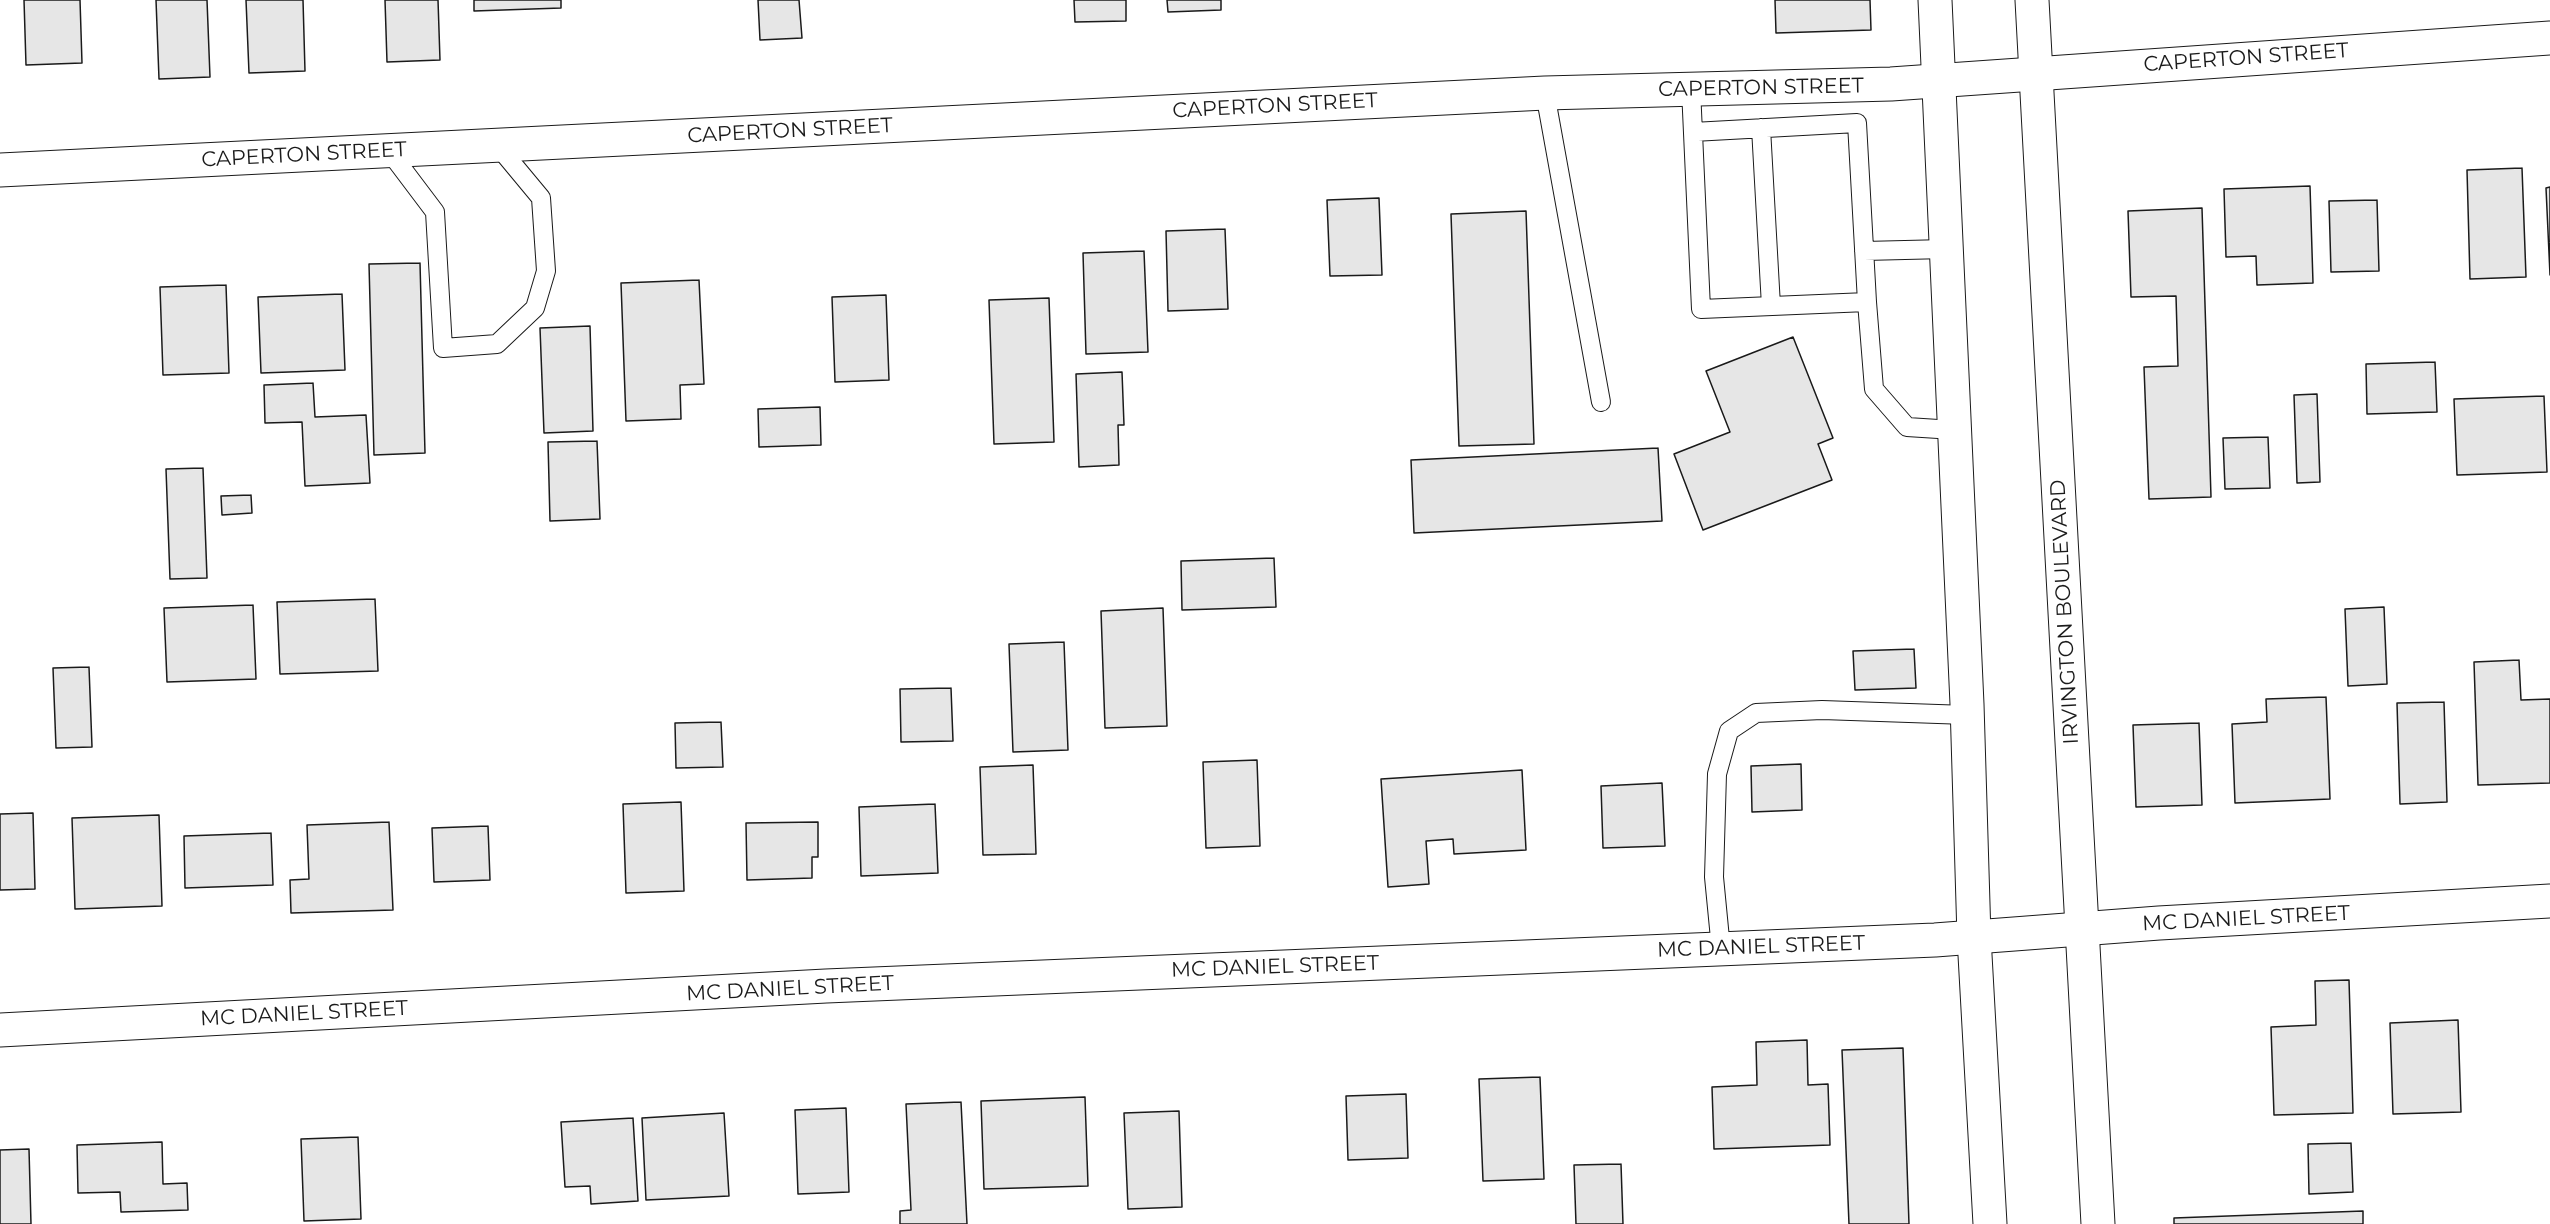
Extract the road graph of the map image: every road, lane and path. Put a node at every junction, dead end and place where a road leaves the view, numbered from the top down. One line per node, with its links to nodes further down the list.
1 (1935, 0): 5 (street)
2 (2032, 0): 4 (street, IRVINGTON BOULEVARD)
3 (2550, 38): 4 (street, CAPERTON STREET)
4 (2036, 73): 5 (street, CAPERTON STREET); 21 (street, IRVINGTON BOULEVARD)
5 (1938, 81): 6 (street, CAPERTON STREET); 13 (street)
6 (1691, 89): 7 (street, CAPERTON STREET); 9 (lane)
7 (1545, 93): 10 (street, CAPERTON STREET); 17 (lane)
8 (1761, 128): 9 (lane); 14 (lane); 16 (lane)
9 (1693, 132): 16 (lane)
10 (497, 145): 11 (street, CAPERTON STREET); 11 (lane)
11 (389, 151): 12 (street, CAPERTON STREET)
12 (0, 170)
13 (1946, 249): 14 (lane); 18 (street)
14 (1864, 252): 15 (lane)
15 (1867, 302): 16 (lane); 18 (lane)
16 (1771, 306)
17 (1601, 402)
18 (1954, 430): 19 (street)
19 (1967, 715): 22 (street); 23 (lane)
20 (2550, 902): 21 (street, MC DANIEL STREET)
21 (2082, 929): 22 (street, MC DANIEL STREET); 26 (street, IRVINGTON BOULEVARD)
22 (1974, 937): 23 (street, MC DANIEL STREET); 25 (street)
23 (1721, 949): 24 (street, MC DANIEL STREET)
24 (0, 1030)
25 (1990, 1224)
26 (2098, 1224)

